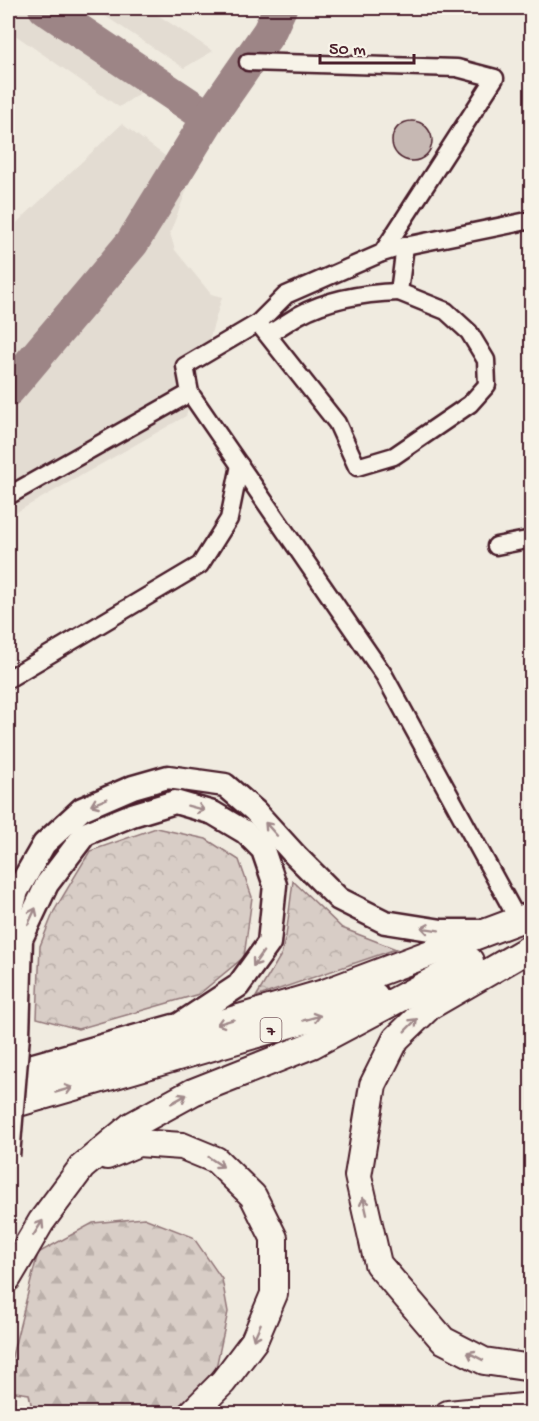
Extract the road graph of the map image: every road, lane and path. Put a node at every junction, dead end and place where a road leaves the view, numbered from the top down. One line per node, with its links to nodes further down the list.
1 (248, 62): 4 (street)
2 (531, 220): 3 (street)
3 (405, 246): 4 (street); 5 (street)
4 (382, 253): 6 (street)
5 (399, 292): 6 (street); 6 (street)
6 (263, 329): 7 (street)
7 (190, 393): 8 (street); 9 (street)
8 (240, 465): 12 (street); 13 (street)
9 (8, 496)
10 (531, 539): 11 (street)
11 (496, 546)
12 (8, 679)
13 (525, 918): 15 (highway, 7)
14 (8, 923): 15 (main road, one-way to 14)
15 (489, 931): 19 (highway, 7, one-way to 19)
16 (531, 947): 17 (highway, 7); 26 (highway, one-way to 16)
17 (470, 961): 22 (highway, 7, one-way to 17); 24 (highway, one-way to 17)
18 (185, 1019): 19 (main road); 20 (street); 23 (main road, one-way to 18, bridge)
19 (148, 1046): 21 (highway, 7)
20 (8, 1069)
21 (8, 1086)
22 (8, 1106)
23 (8, 1156)
24 (82, 1167): 25 (highway, one-way to 24); 28 (highway, one-way to 28)
25 (8, 1278)
26 (531, 1368)
27 (531, 1406): 29 (highway)
28 (191, 1413)
29 (448, 1413)

